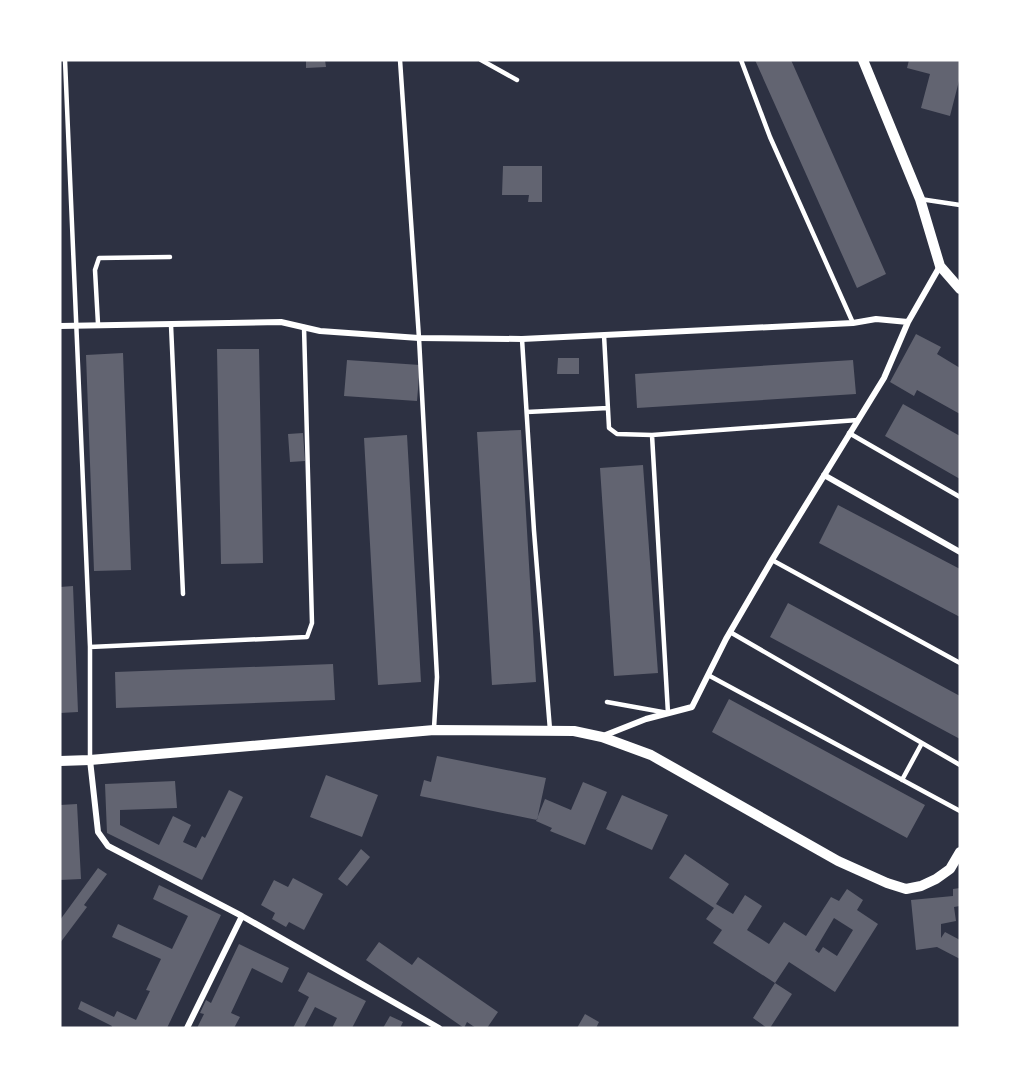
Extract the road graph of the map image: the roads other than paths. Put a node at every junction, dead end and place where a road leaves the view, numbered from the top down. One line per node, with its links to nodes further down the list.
1 (65, 60): 15 (lane)
2 (400, 60): 20 (lane)
3 (481, 60): 6 (lane)
4 (741, 60): 13 (lane)
5 (863, 60): 7 (street)
6 (516, 80)
7 (920, 199): 8 (lane); 10 (street)
8 (960, 205)
9 (170, 257): 14 (lane)
10 (940, 266): 11 (street); 12 (street)
11 (960, 289)
12 (908, 322): 13 (street); 24 (street)
13 (853, 323): 19 (street)
14 (98, 324): 15 (street); 16 (street)
15 (76, 325): 17 (street); 33 (lane)
16 (171, 325): 18 (street); 31 (lane)
17 (60, 326)
18 (304, 327): 20 (street); 33 (lane)
19 (604, 335): 21 (street); 22 (lane)
20 (419, 338): 21 (street); 38 (lane)
21 (522, 339): 23 (lane)
22 (608, 408): 23 (lane); 26 (lane)
23 (527, 412): 39 (lane)
24 (858, 420): 25 (street); 26 (lane)
25 (849, 434): 27 (street); 28 (lane)
26 (652, 435): 37 (lane)
27 (824, 475): 29 (street); 30 (street)
28 (960, 497)
29 (960, 552)
30 (772, 560): 32 (street); 34 (lane)
31 (183, 594)
32 (730, 632): 35 (street); 41 (lane)
33 (90, 647): 42 (lane)
34 (960, 663)
35 (708, 675): 37 (street); 45 (lane)
36 (607, 702): 37 (lane)
37 (668, 713): 40 (street)
38 (434, 730): 39 (street); 42 (street)
39 (550, 730): 40 (street)
40 (602, 737): 47 (street)
41 (922, 742): 44 (lane); 45 (lane)
42 (90, 760): 43 (street); 48 (street)
43 (60, 761)
44 (960, 765)
45 (902, 780): 46 (lane)
46 (960, 811)
47 (960, 852)
48 (242, 916): 49 (street); 50 (street)
49 (187, 1028)
50 (439, 1028)

